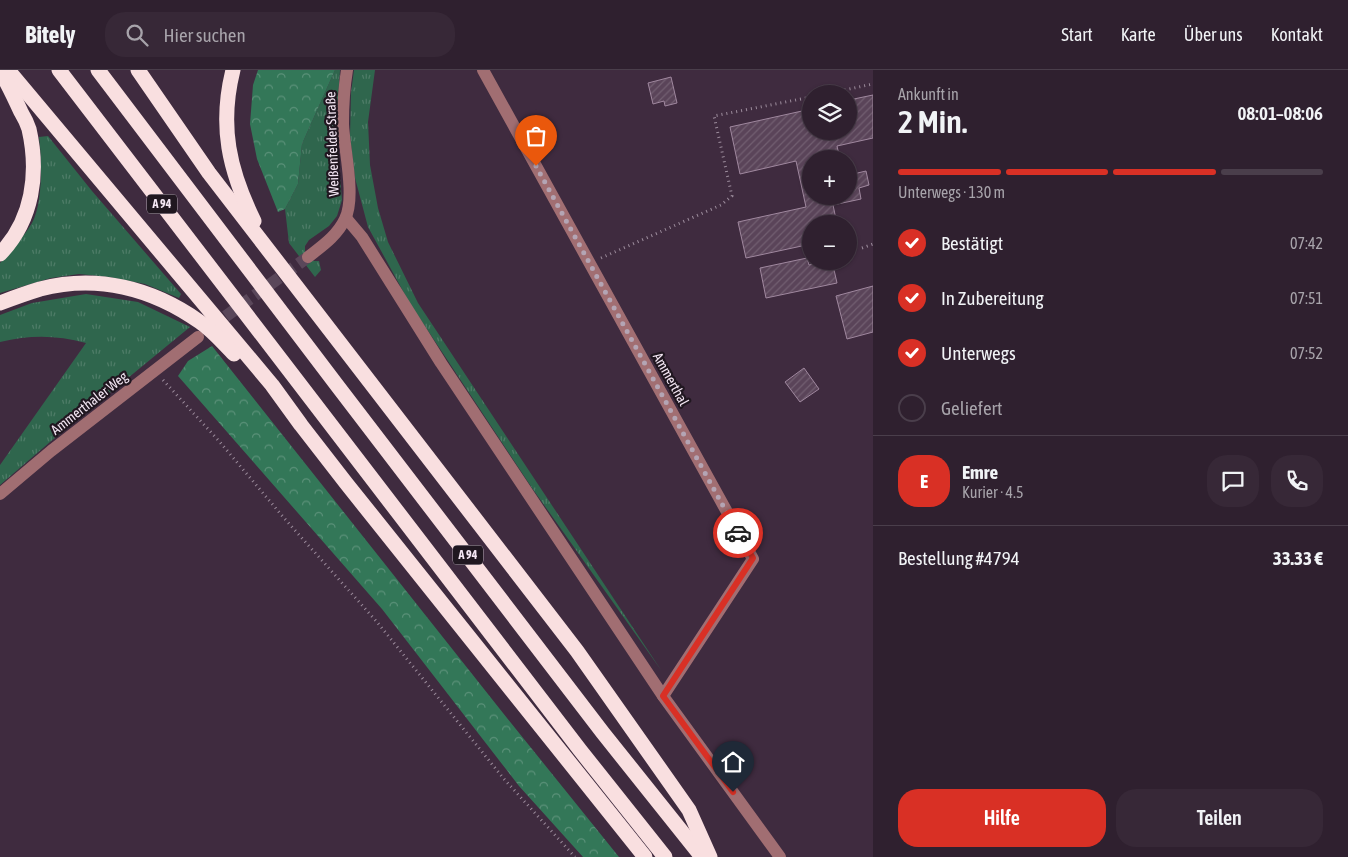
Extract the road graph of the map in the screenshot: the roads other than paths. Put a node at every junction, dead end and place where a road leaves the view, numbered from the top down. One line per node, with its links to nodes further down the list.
1 (8, 70): 15 (highway)
2 (59, 70): 19 (highway, A 94)
3 (98, 70): 20 (highway, A 94)
4 (138, 70): 10 (highway)
5 (234, 70): 10 (highway)
6 (347, 70): 9 (street, Weißenfelder Straße)
7 (483, 70): 17 (street, Ammerthal)
8 (0, 71): 11 (highway)
9 (346, 218): 12 (street); 17 (street)
10 (271, 253): 21 (highway)
11 (0, 254)
12 (308, 257)
13 (0, 303): 15 (highway)
14 (198, 337): 16 (street, Ammerthaler Weg)
15 (301, 425): 18 (highway)
16 (0, 494)
17 (663, 696): 22 (street)
18 (645, 857)
19 (665, 857)
20 (702, 857)
21 (710, 857)
22 (780, 857)

